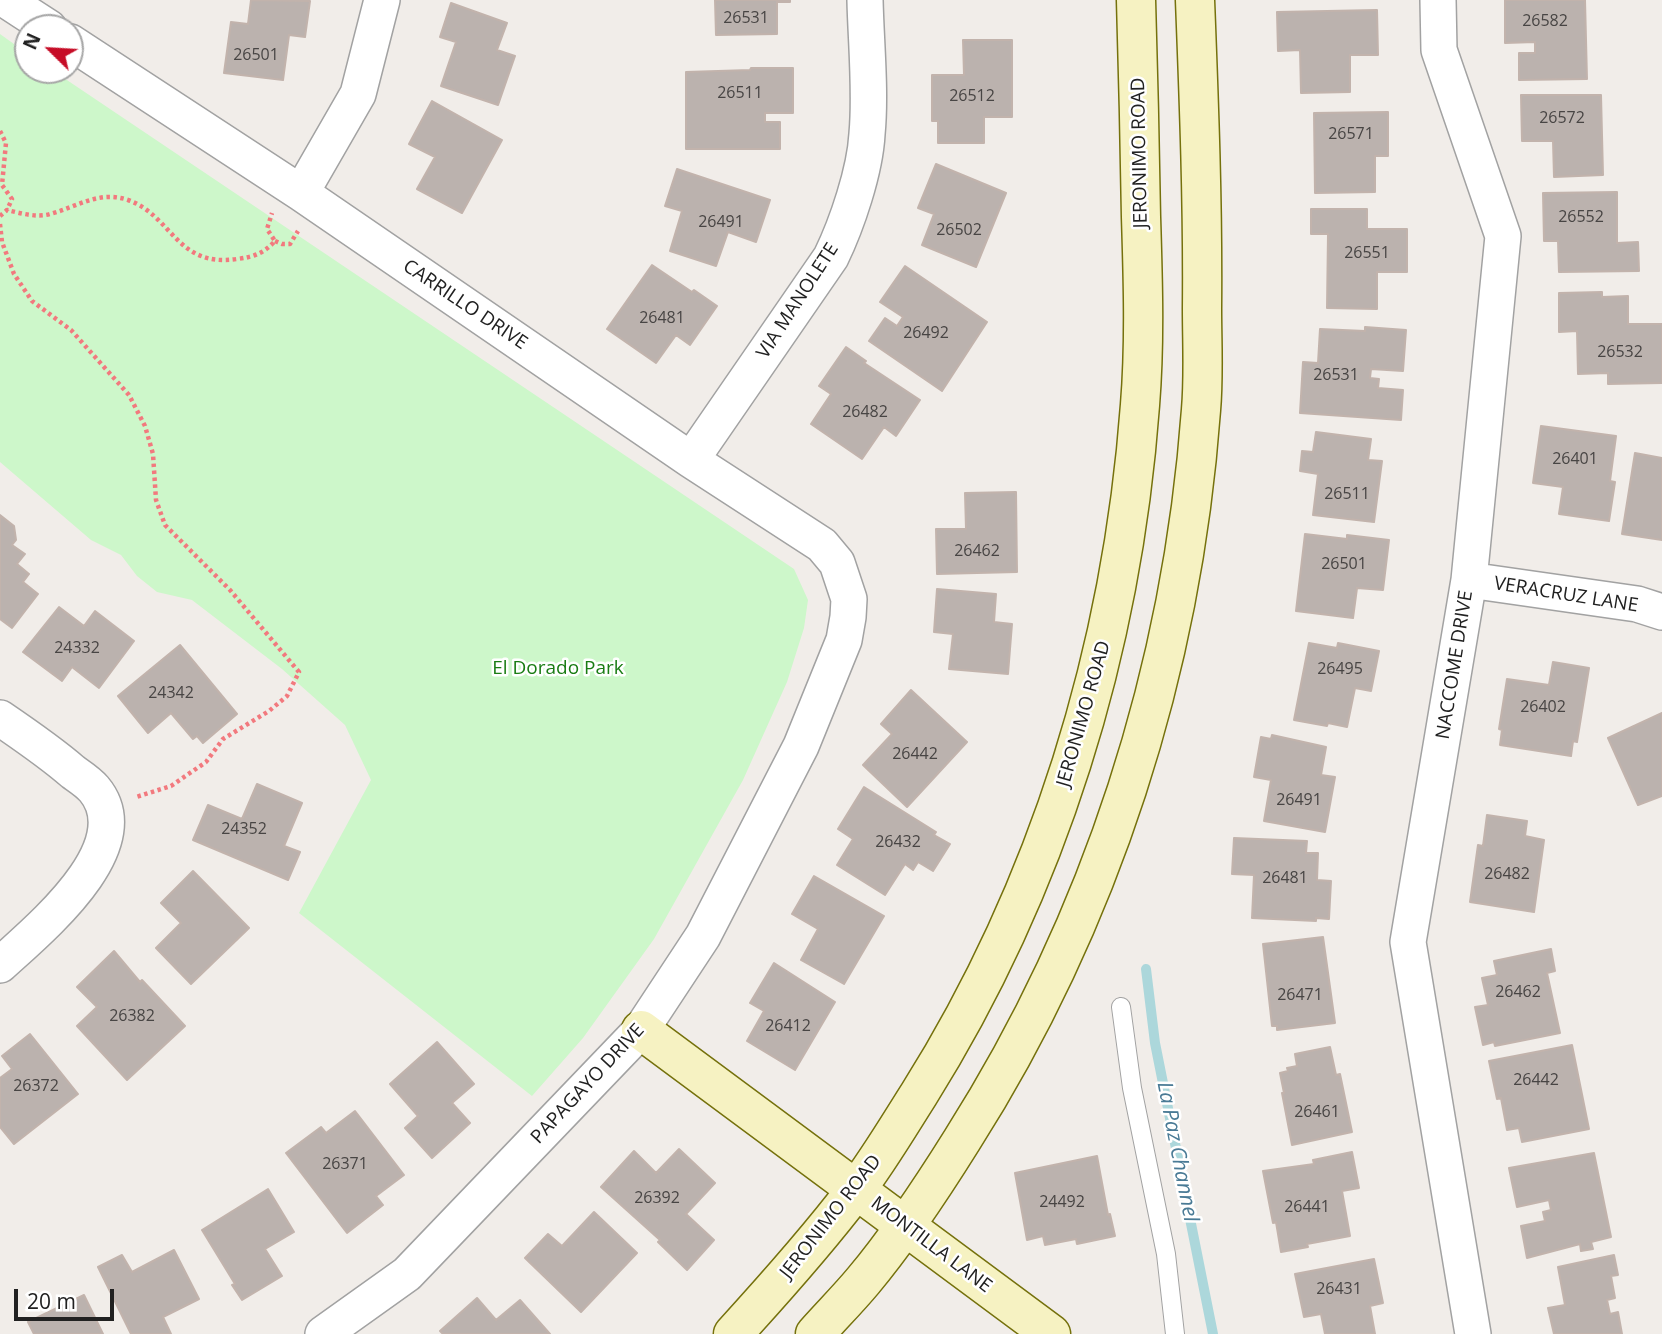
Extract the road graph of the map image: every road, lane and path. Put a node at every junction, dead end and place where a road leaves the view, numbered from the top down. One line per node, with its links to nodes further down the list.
1 (6, 0): 7 (street)
2 (382, 0): 11 (street)
3 (865, 0): 15 (street, VIA MANOLETE)
4 (1136, 0): 24 (main road, JERONIMO ROAD)
5 (1195, 0): 25 (main road)
6 (1438, 0): 16 (street, NACCOME DRIVE)
7 (28, 14)
8 (84, 51): 11 (street, CARRILLO DRIVE)
9 (0, 131): 10 (path)
10 (1, 186): 12 (path)
11 (294, 189): 12 (path); 15 (street, CARRILLO DRIVE)
12 (7, 210): 13 (path)
13 (0, 216)
14 (0, 224): 20 (path)
15 (691, 460): 17 (street, CARRILLO DRIVE)
16 (1469, 580): 18 (street, VERACRUZ LANE); 31 (street, NACCOME DRIVE)
17 (845, 583): 23 (street, PAPAGAYO DRIVE)
18 (1662, 612)
19 (0, 718): 21 (street)
20 (150, 793)
21 (0, 965)
22 (1121, 1007): 30 (lane)
23 (641, 1030): 24 (main road, MONTILLA LANE); 26 (street, PAPAGAYO DRIVE)
24 (856, 1189): 25 (main road, MONTILLA LANE); 27 (main road, JERONIMO ROAD)
25 (906, 1226): 28 (main road); 29 (main road, MONTILLA LANE)
26 (323, 1334)
27 (733, 1334)
28 (815, 1334)
29 (1052, 1334)
30 (1175, 1334)
31 (1474, 1334)

